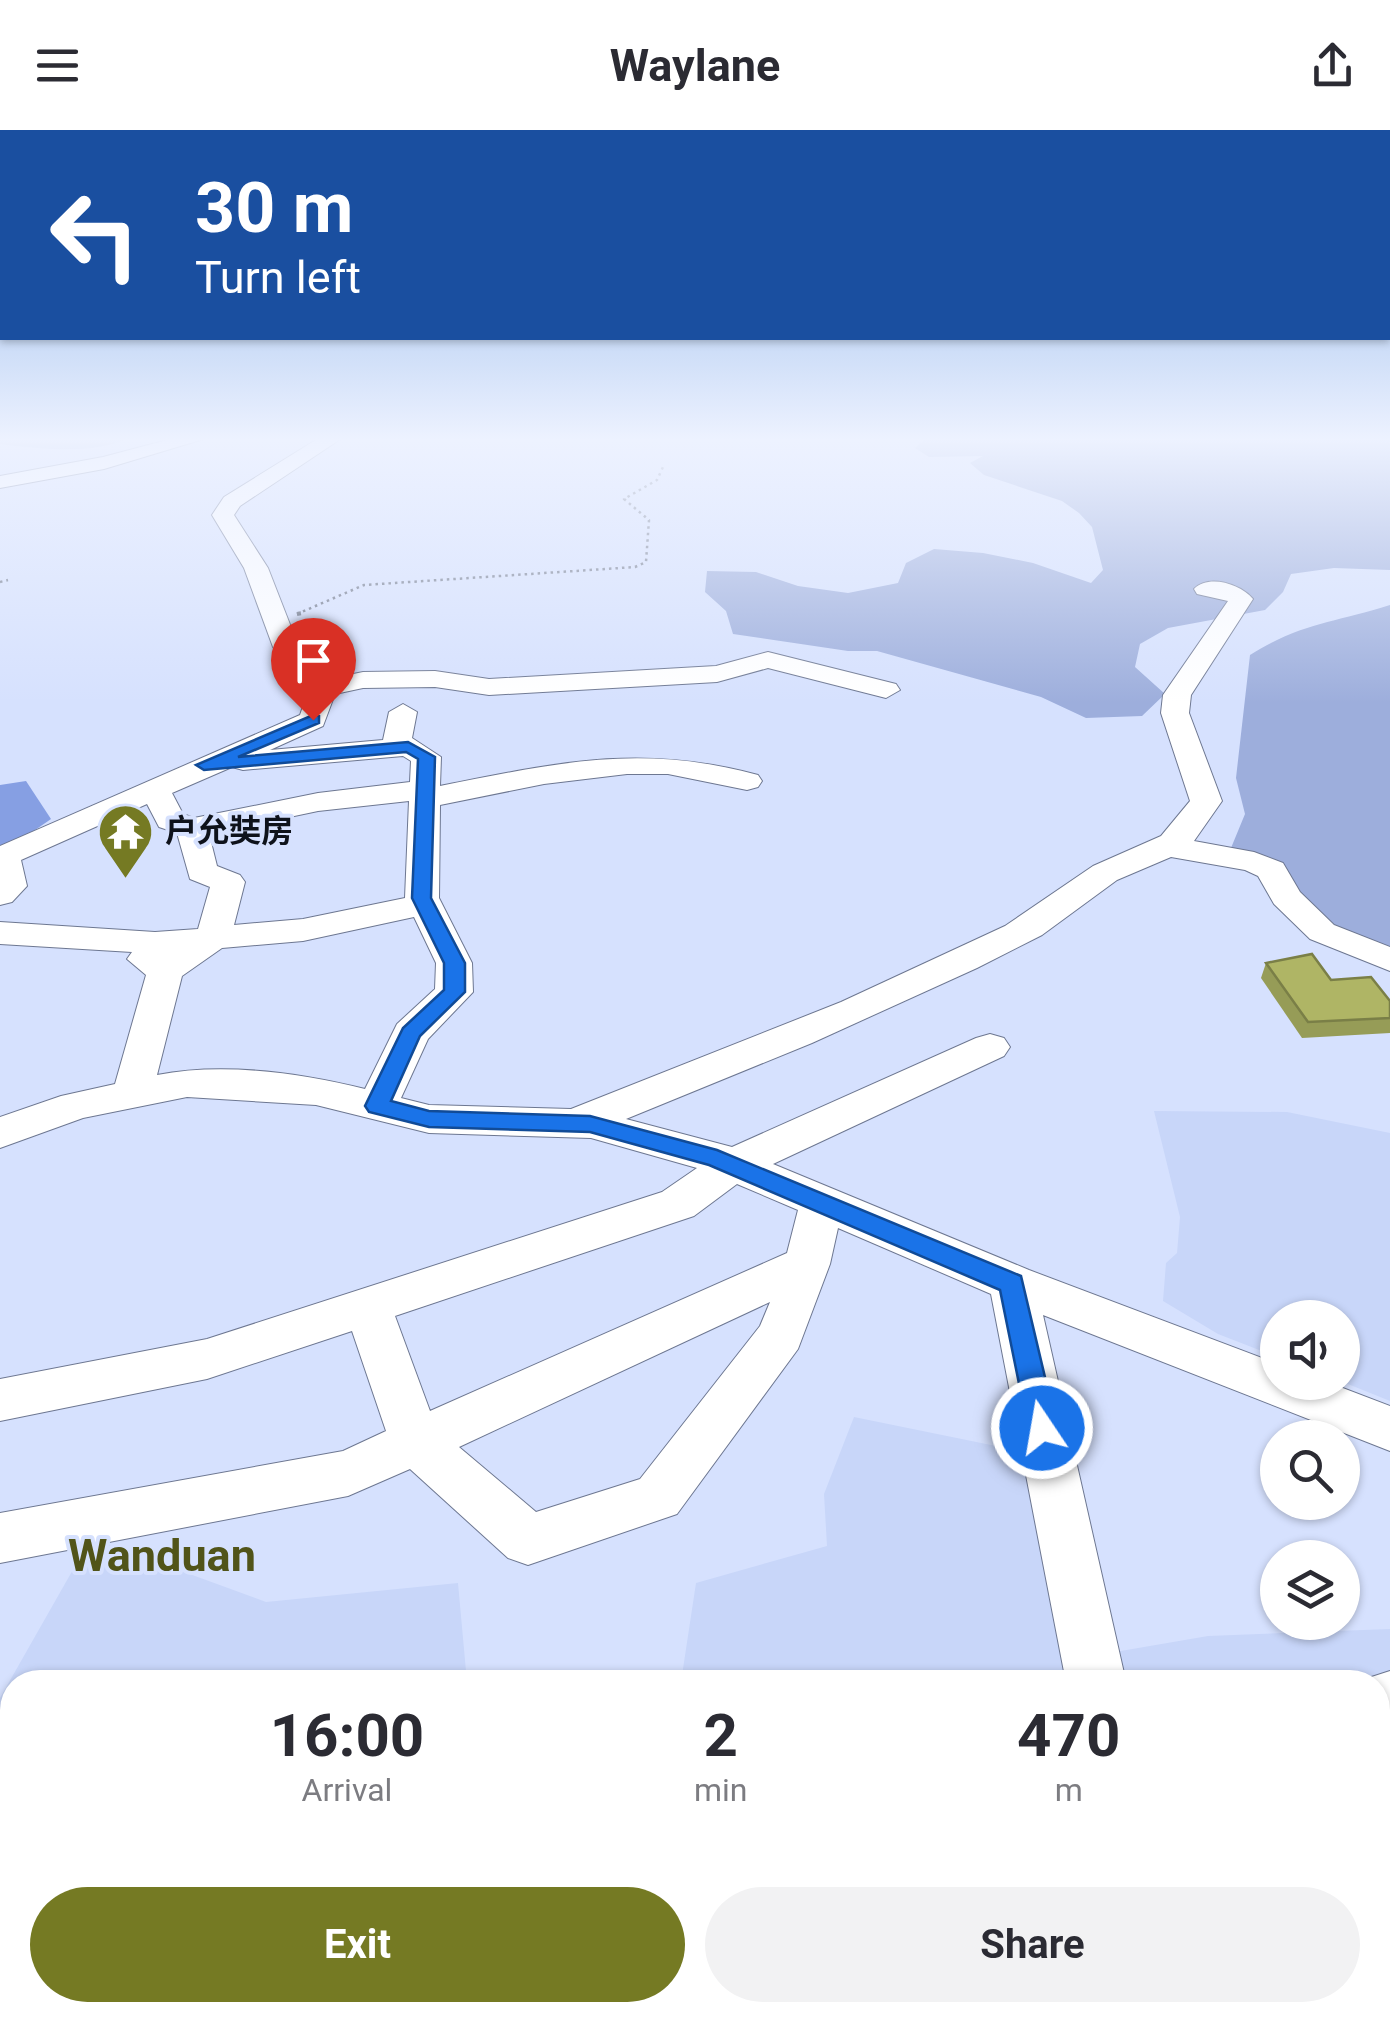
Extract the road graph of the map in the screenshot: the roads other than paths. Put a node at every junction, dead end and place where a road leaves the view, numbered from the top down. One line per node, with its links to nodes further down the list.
1 (230, 526): 3 (street)
2 (1206, 588): 12 (street)
3 (323, 688): 4 (street); 7 (street)
4 (886, 690)
5 (402, 712): 6 (street)
6 (408, 747): 7 (street); 10 (street)
7 (204, 765): 9 (street)
8 (747, 782): 10 (street)
9 (154, 787): 11 (street); 13 (street)
10 (424, 794): 11 (street); 15 (street)
11 (192, 828): 17 (street)
12 (1172, 847): 19 (street); 24 (street)
13 (2, 856): 14 (street)
14 (0, 894)
15 (425, 904): 17 (street); 23 (street)
16 (0, 932): 18 (street)
17 (213, 938): 18 (street); 20 (street)
18 (116, 940): 20 (street)
19 (1390, 960)
20 (165, 971): 22 (street)
21 (990, 1048): 26 (street)
22 (132, 1094): 23 (street); 25 (street)
23 (377, 1106): 24 (street)
24 (575, 1123): 26 (street)
25 (0, 1134)
26 (732, 1164): 27 (street); 30 (street)
27 (822, 1203): 28 (street); 29 (street)
28 (807, 1264): 33 (street); 33 (street)
29 (1012, 1284): 32 (street); 35 (street)
30 (368, 1306): 31 (street); 33 (street)
31 (0, 1400)
32 (1390, 1430)
33 (416, 1442): 34 (street)
34 (0, 1538)
35 (1093, 1670)

